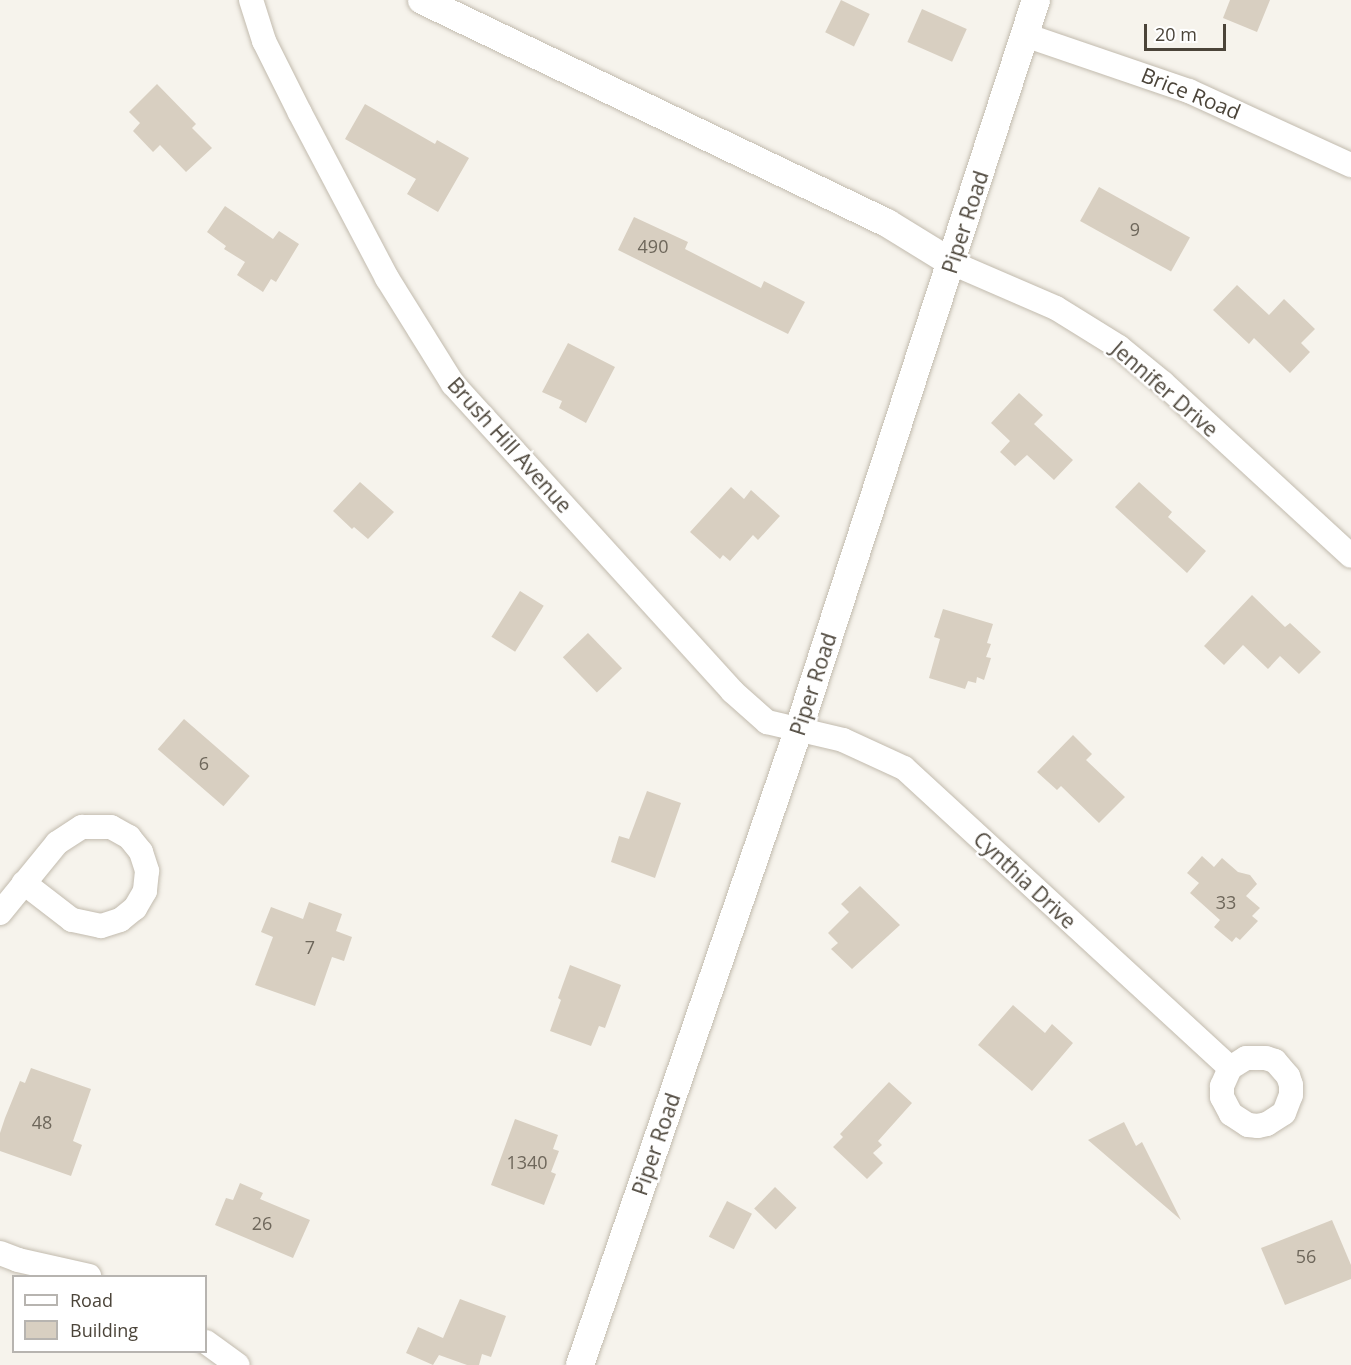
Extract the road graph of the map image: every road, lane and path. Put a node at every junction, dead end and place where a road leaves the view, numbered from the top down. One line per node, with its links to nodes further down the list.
1 (251, 0): 8 (street, Brush Hill Avenue)
2 (422, 0): 6 (street)
3 (1036, 0): 4 (street, Piper Road)
4 (1025, 35): 5 (street, Brice Road); 6 (street, Piper Road)
5 (1351, 165)
6 (952, 263): 7 (street, Jennifer Drive); 8 (street, Piper Road)
7 (1351, 556)
8 (798, 731): 11 (street, Cynthia Drive); 16 (street, Piper Road)
9 (24, 883): 9 (street); 10 (street)
10 (0, 913)
11 (1230, 1068)
12 (0, 1252): 13 (street)
13 (85, 1275)
14 (207, 1343): 15 (street)
15 (238, 1365)
16 (580, 1365)

